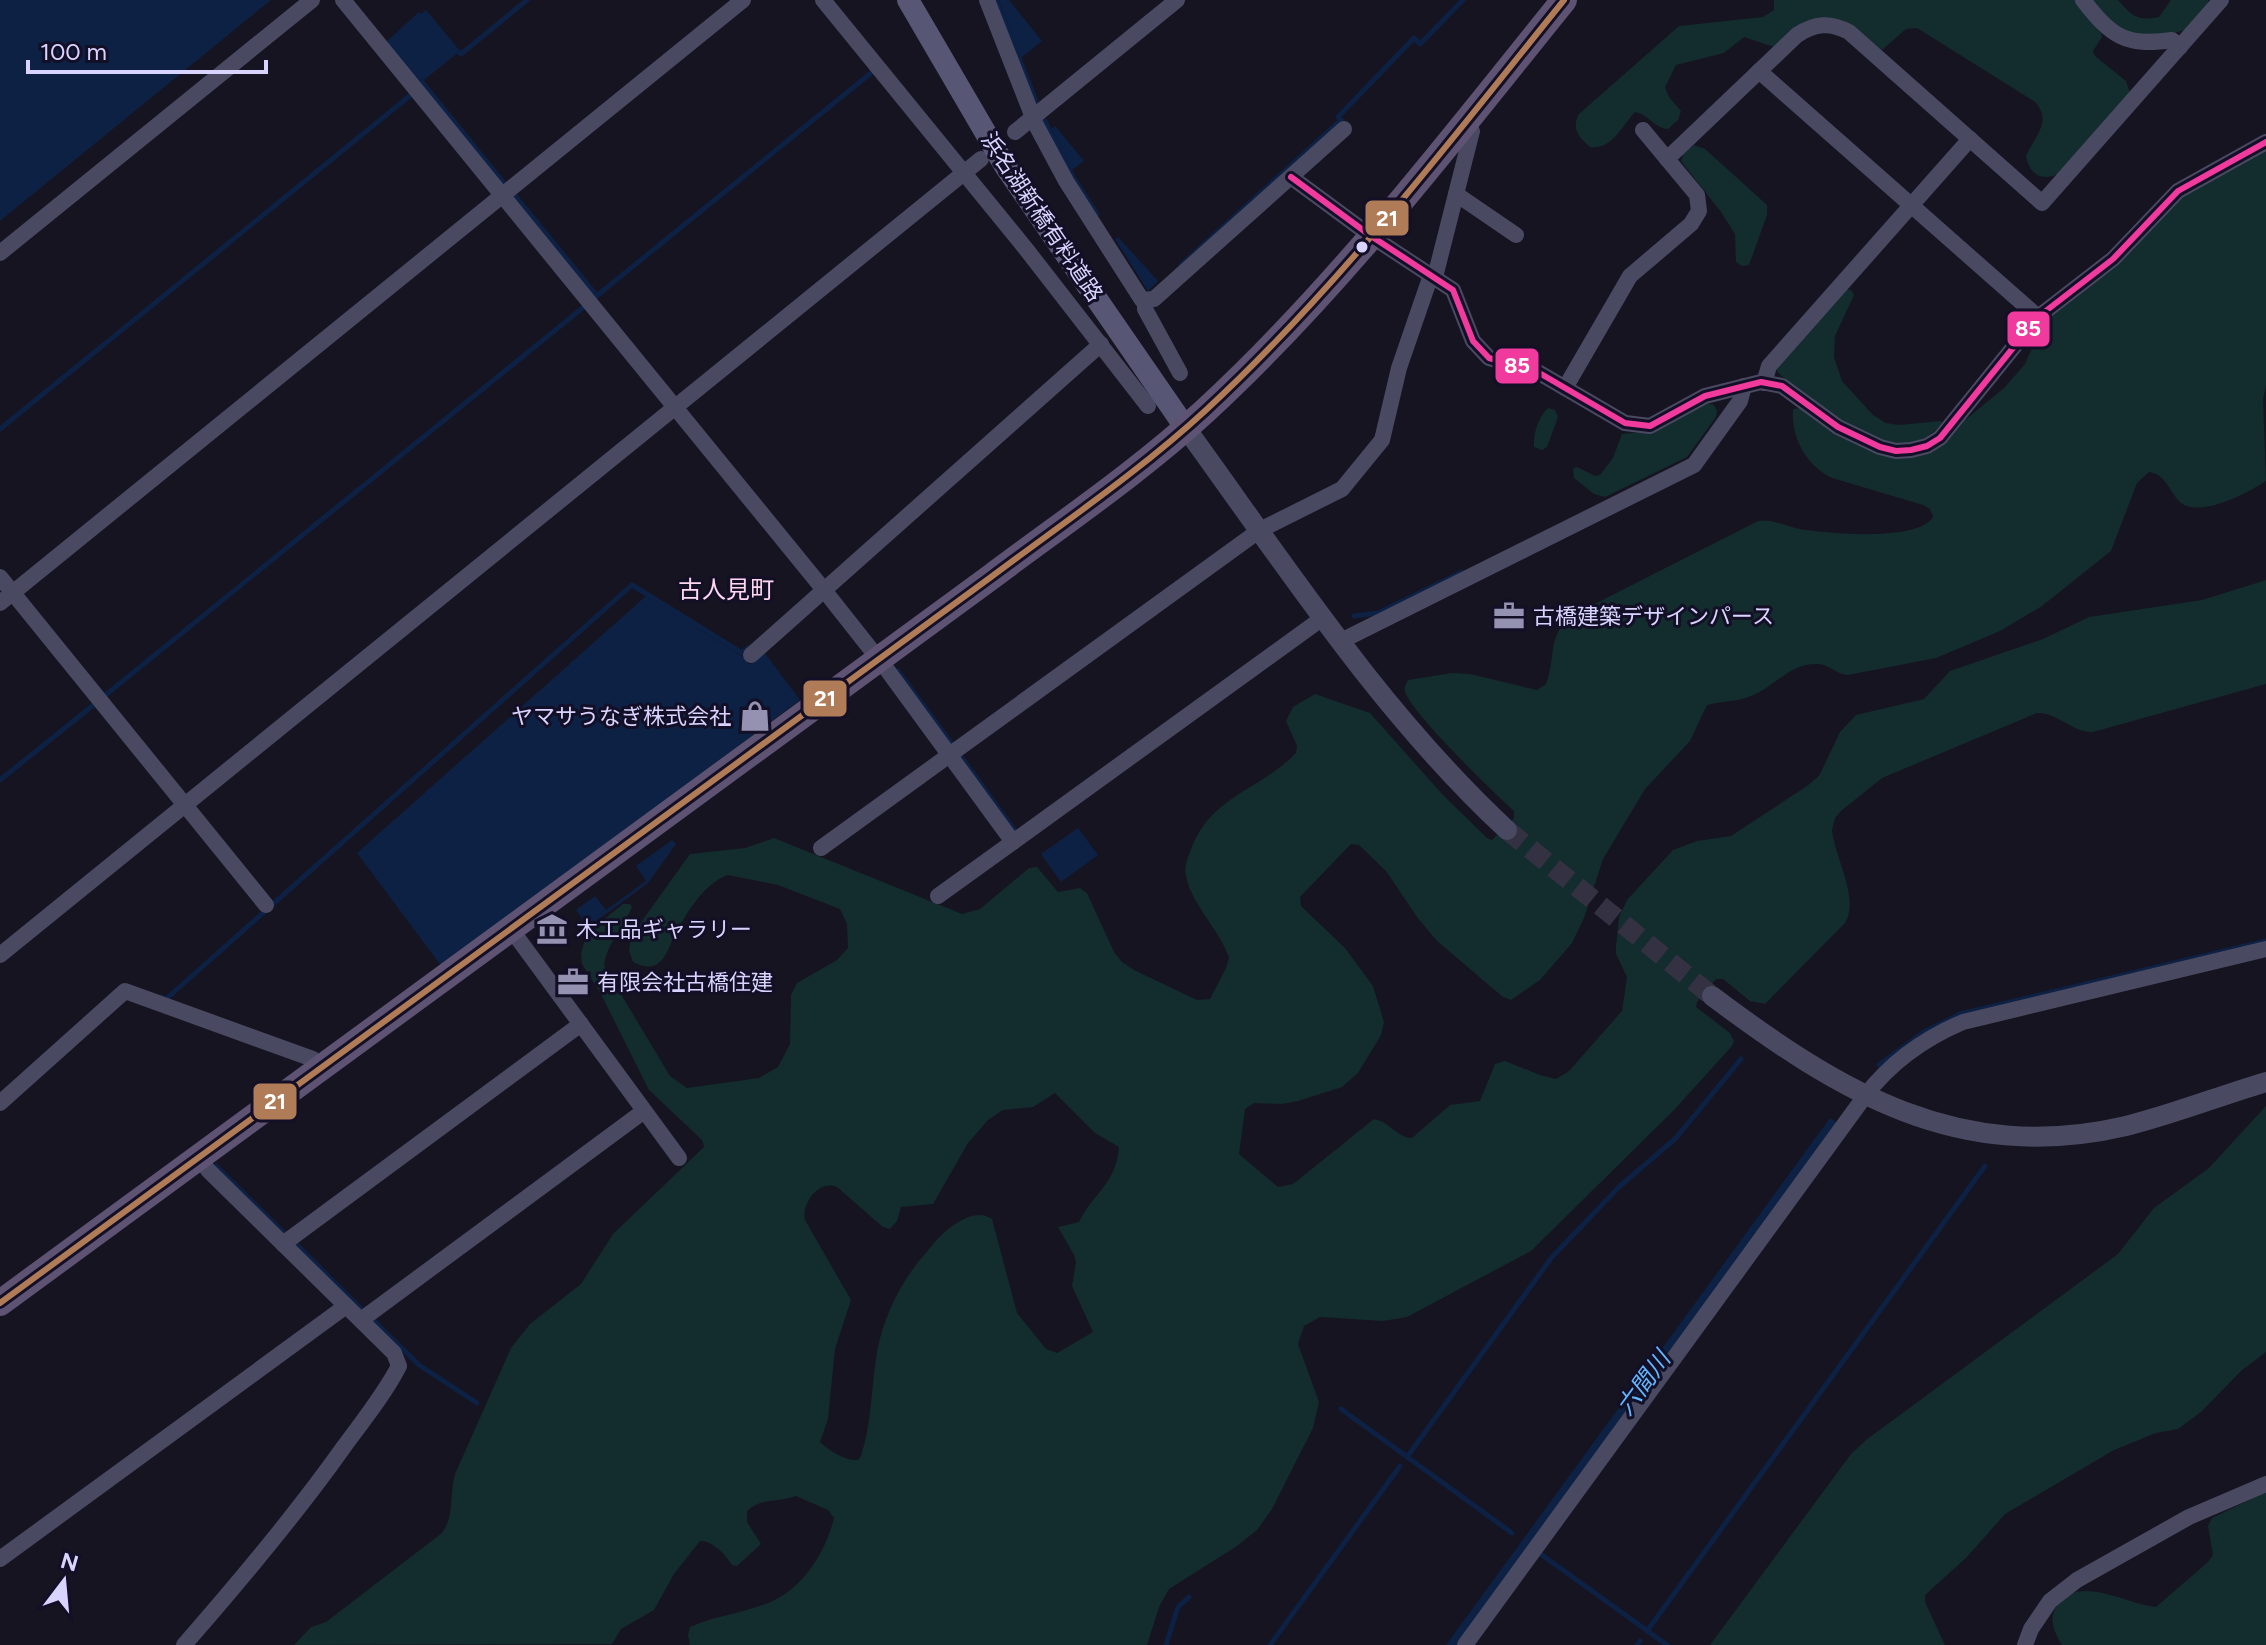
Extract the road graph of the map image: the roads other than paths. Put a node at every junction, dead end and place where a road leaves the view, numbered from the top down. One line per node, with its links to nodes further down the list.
1 (312, 0): 29 (street)
2 (343, 0): 25 (street)
3 (743, 0): 25 (street)
4 (823, 0): 22 (street)
5 (908, 0): 40 (main road, 浜名湖新橋有料道路)
6 (987, 0): 13 (street)
7 (1177, 0): 13 (street)
8 (1564, 0): 14 (main road)
9 (2083, 0): 11 (street)
10 (2221, 0): 11 (street)
11 (2180, 47): 18 (street)
12 (1759, 71): 18 (street); 21 (street); 26 (street)
13 (1033, 117): 17 (street); 31 (street)
14 (1463, 124): 24 (street); 28 (main road)
15 (1344, 129): 23 (street)
16 (1643, 130): 21 (street)
17 (1015, 132)
18 (1970, 139): 26 (street)
19 (2266, 142): 32 (street)
20 (981, 159): 22 (street)
21 (1667, 159): 37 (street)
22 (964, 173): 33 (street); 39 (street)
23 (1291, 177): 28 (street); 31 (street)
24 (1456, 194): 27 (street); 30 (street)
25 (502, 195): 39 (street); 44 (street)
26 (1911, 206): 32 (street); 35 (street)
27 (1516, 235)
28 (1371, 236): 30 (street); 40 (main road)
29 (0, 253)
30 (1433, 276): 37 (street); 41 (street)
31 (1145, 301): 34 (street)
32 (2038, 317): 35 (street)
33 (1101, 344): 38 (street); 43 (street)
34 (1180, 373)
35 (1764, 383): 36 (street)
36 (1744, 386): 37 (street); 46 (street)
37 (1565, 388)
38 (1148, 406)
39 (675, 408): 43 (street); 50 (street)
40 (1185, 427): 41 (street); 48 (main road)
41 (1260, 530): 45 (street); 49 (street)
42 (0, 577): 44 (street)
43 (824, 590): 47 (street); 48 (street)
44 (6, 598): 50 (street)
45 (1324, 617): 46 (street); 52 (street)
46 (1341, 641): 51 (street)
47 (751, 655)
48 (878, 659): 49 (street); 56 (main road)
49 (949, 756): 52 (street); 53 (street)
50 (185, 805): 55 (street); 58 (street)
51 (1507, 830)
52 (1013, 842): 54 (street)
53 (821, 848)
54 (938, 896)
55 (266, 905)
56 (511, 929): 60 (street); 61 (main road)
57 (2266, 949): 63 (street)
58 (0, 955)
59 (1712, 996): 63 (street)
60 (581, 1024): 65 (street); 68 (street)
61 (320, 1069): 64 (street); 66 (main road)
62 (2266, 1082): 63 (street)
63 (1865, 1096): 75 (street)
64 (0, 1103)
65 (644, 1111): 67 (street); 71 (street)
66 (199, 1157): 68 (street); 69 (main road)
67 (679, 1158)
68 (283, 1244): 70 (street)
69 (0, 1303)
70 (346, 1306): 71 (street); 73 (street)
71 (361, 1320): 74 (street)
72 (2266, 1484): 76 (street)
73 (0, 1559)
74 (184, 1645)
75 (1465, 1645)
76 (2025, 1645)

